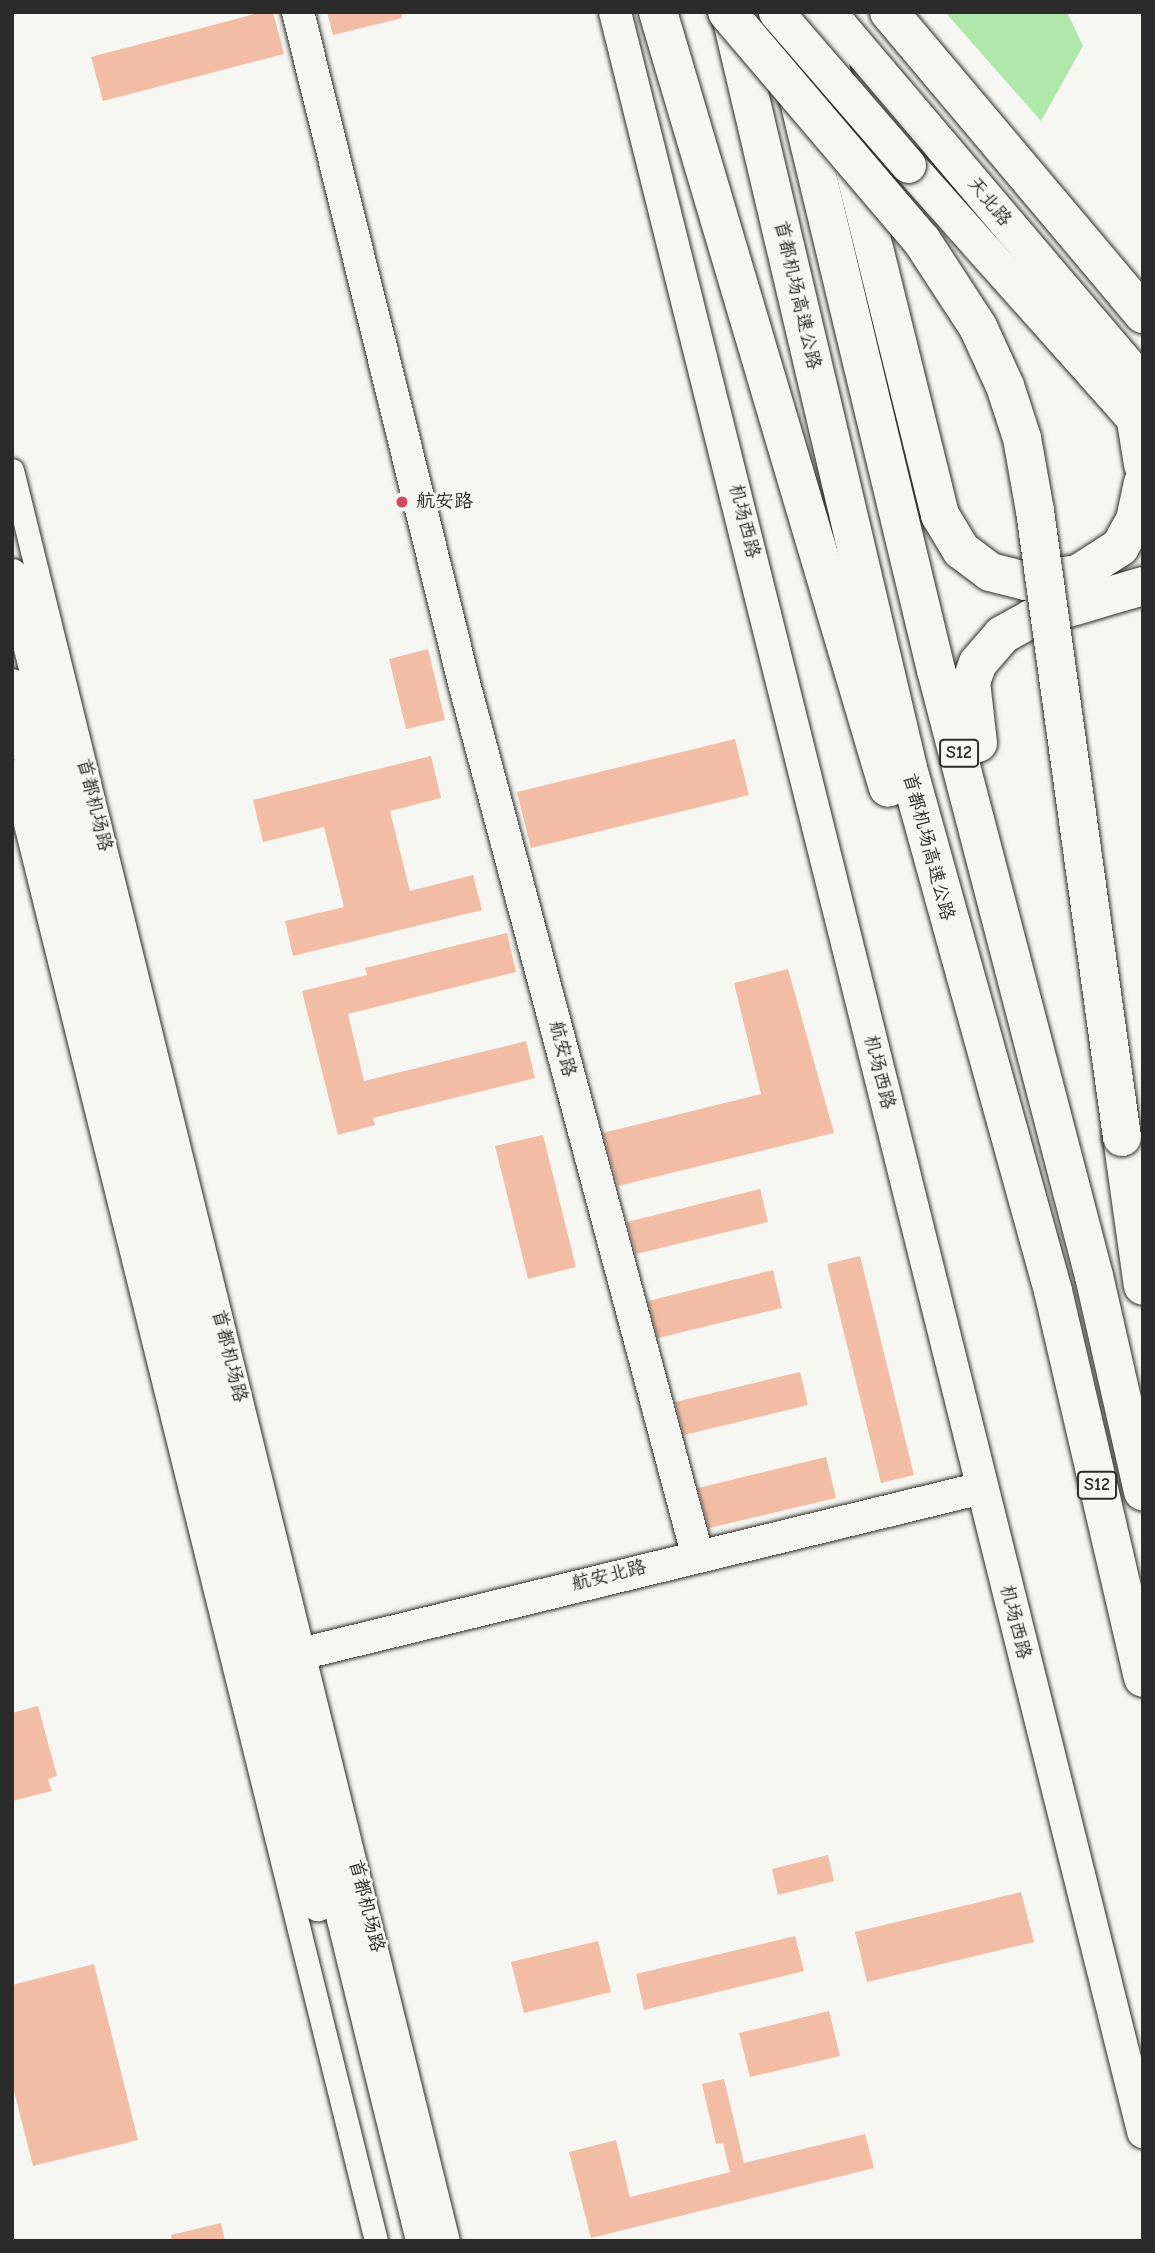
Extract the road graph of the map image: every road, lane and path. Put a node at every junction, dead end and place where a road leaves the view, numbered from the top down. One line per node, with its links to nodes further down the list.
1 (298, 12): 23 (street, 航安路)
2 (615, 12): 21 (street, 机场西路)
3 (658, 12): 20 (highway)
4 (729, 12): 19 (highway, bridge); 20 (highway, 首都机场高速公路 / S12)
5 (777, 12): 10 (main road, 天北路, bridge); 18 (highway, S12)
6 (889, 12): 8 (highway)
7 (827, 15): 9 (main road, 天北路); 13 (highway)
8 (1143, 314)
9 (1143, 383)
10 (1140, 425): 11 (highway)
11 (1143, 464)
12 (12, 470): 24 (street, 首都机场路)
13 (1143, 483)
14 (12, 575): 24 (street, 首都机场路)
15 (1143, 586): 18 (highway)
16 (12, 685): 24 (street, 首都机场路)
17 (12, 771): 24 (street, 首都机场路)
18 (986, 860): 22 (highway, S12)
19 (1143, 1286)
20 (1053, 1291): 25 (highway, 首都机场高速公路 / S12)
21 (982, 1488): 23 (street, 航安北路); 26 (street, 机场西路)
22 (1143, 1492)
23 (697, 1554): 24 (street, 航安北路)
24 (268, 1662): 27 (street, 首都机场路); 28 (street, 首都机场路); 29 (street, 首都机场路); 30 (street, 首都机场路)
25 (1143, 1678)
26 (1143, 2132)
27 (376, 2241)
28 (400, 2241)
29 (422, 2241)
30 (448, 2241)

